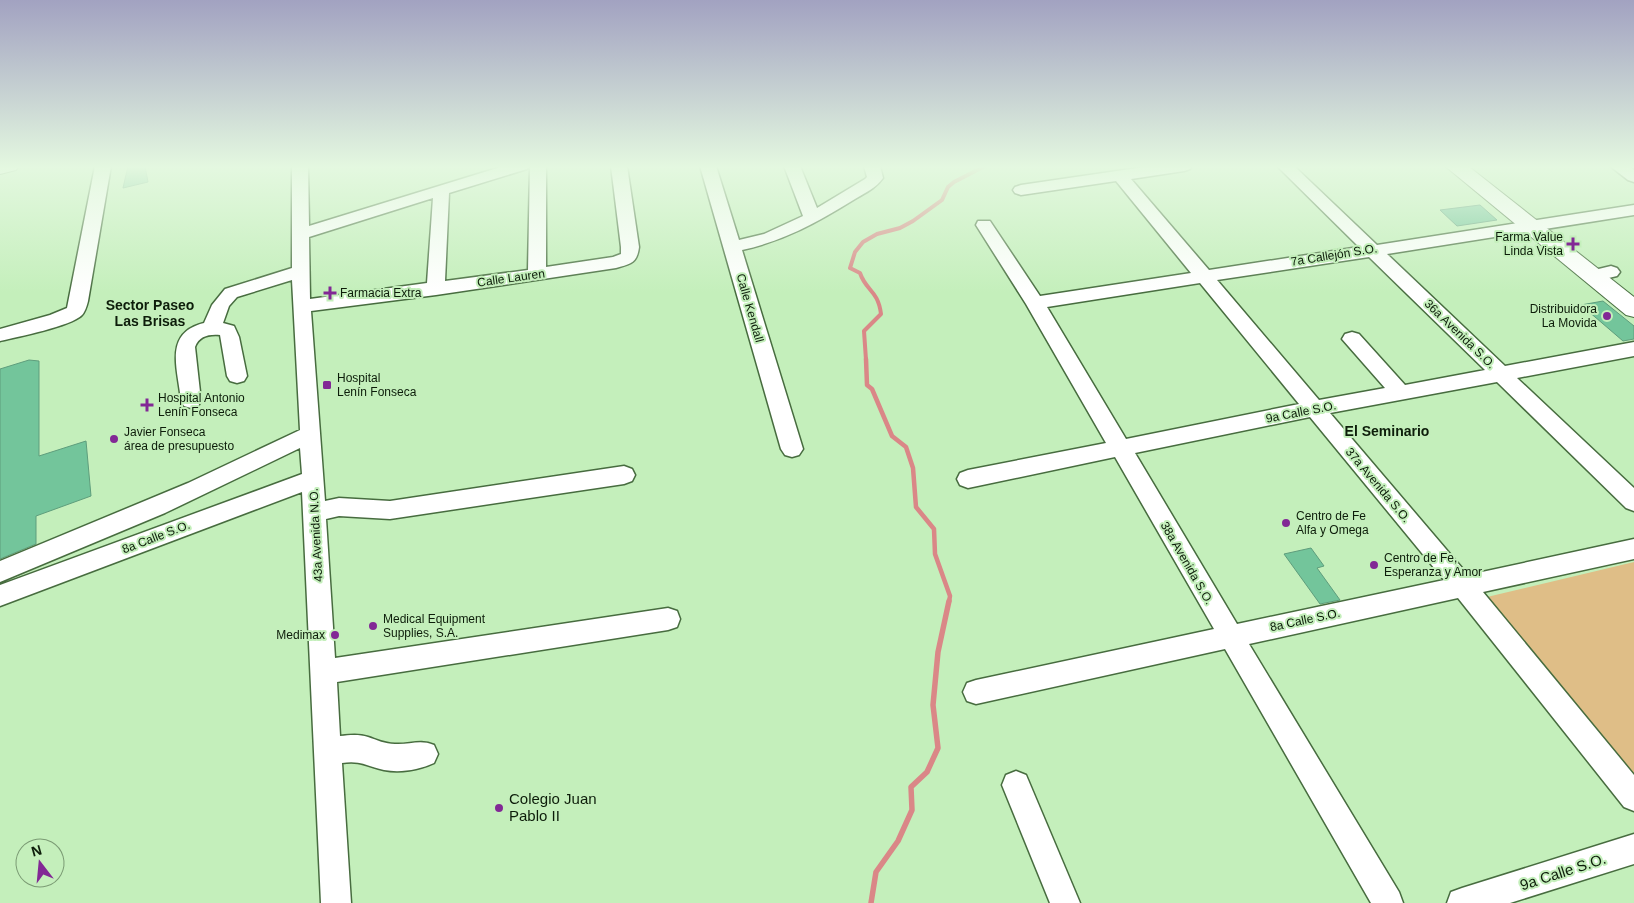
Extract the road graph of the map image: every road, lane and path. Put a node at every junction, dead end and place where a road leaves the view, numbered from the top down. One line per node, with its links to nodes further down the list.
1 (96, 208): 28 (street)
2 (300, 208): 17 (street, 43a Avenida N.O.)
3 (385, 208): 17 (street)
4 (440, 208): 23 (street)
5 (538, 208): 21 (street)
6 (625, 208): 21 (street, Calle Lauren)
7 (720, 208): 18 (street, Calle Kendall)
8 (809, 208): 14 (street)
9 (827, 208): 14 (street)
10 (1147, 208): 22 (street, 37a Avenida S.O.)
11 (1329, 208): 19 (street, 36a Avenida S.O.)
12 (1507, 208): 16 (main road)
13 (1634, 210): 16 (street, 7a Callejón S.O.)
14 (812, 217): 18 (street)
15 (984, 225): 24 (street, 38a Avenida S.O.)
16 (1528, 225): 19 (street, 7a Callejón S.O.); 26 (main road)
17 (300, 234): 20 (street, 43a Avenida N.O.)
18 (732, 247): 37 (street, Calle Kendall)
19 (1372, 249): 22 (street, 7a Callejón S.O.); 31 (street, 36a Avenida S.O.)
20 (301, 270): 25 (street, 43a Avenida N.O.); 27 (street)
21 (537, 274): 23 (street, Calle Lauren)
22 (1203, 276): 24 (street, 7a Callejón S.O.); 35 (street, 37a Avenida S.O.)
23 (436, 289): 25 (street, Calle Lauren)
24 (1035, 303): 38 (street, 38a Avenida S.O.)
25 (301, 306): 36 (street, 43a Avenida N.O.)
26 (1634, 309)
27 (212, 328): 32 (street); 34 (street)
28 (0, 335)
29 (1352, 339): 33 (street)
30 (1634, 349): 31 (street, 9a Calle S.O.)
31 (1500, 373): 33 (street, 9a Calle S.O.); 42 (street, 36a Avenida S.O.)
32 (237, 376)
33 (1400, 392): 35 (street, 9a Calle S.O.)
34 (191, 401)
35 (1313, 409): 38 (street, 9a Calle S.O.); 46 (street, 37a Avenida S.O.)
36 (310, 434): 40 (street, 43a Avenida N.O.); 45 (street)
37 (792, 449)
38 (1121, 449): 41 (street, 9a Calle S.O.); 49 (street, 38a Avenida S.O.)
39 (624, 475): 43 (street)
40 (312, 479): 43 (street, 43a Avenida N.O.); 47 (street, 8a Calle S.O.)
41 (968, 479)
42 (1634, 502)
43 (314, 513): 50 (street, 43a Avenida N.O.)
44 (1634, 549): 46 (street, 8a Calle S.O.)
45 (0, 572)
46 (1463, 586): 49 (street, 8a Calle S.O.); 55 (street, 37a Avenida S.O.)
47 (0, 596)
48 (668, 619): 50 (street)
49 (1230, 636): 51 (street, 8a Calle S.O.); 60 (street, 38a Avenida S.O.)
50 (323, 672): 52 (street, 43a Avenida N.O.)
51 (976, 692)
52 (328, 751): 53 (street); 58 (street, 43a Avenida N.O.)
53 (424, 754)
54 (1016, 786): 59 (street)
55 (1634, 797)
56 (1634, 849): 57 (street, 9a Calle S.O.)
57 (1514, 896): 61 (street, 9a Calle S.O.)
58 (336, 903)
59 (1065, 903)
60 (1388, 903)
61 (1462, 903)

